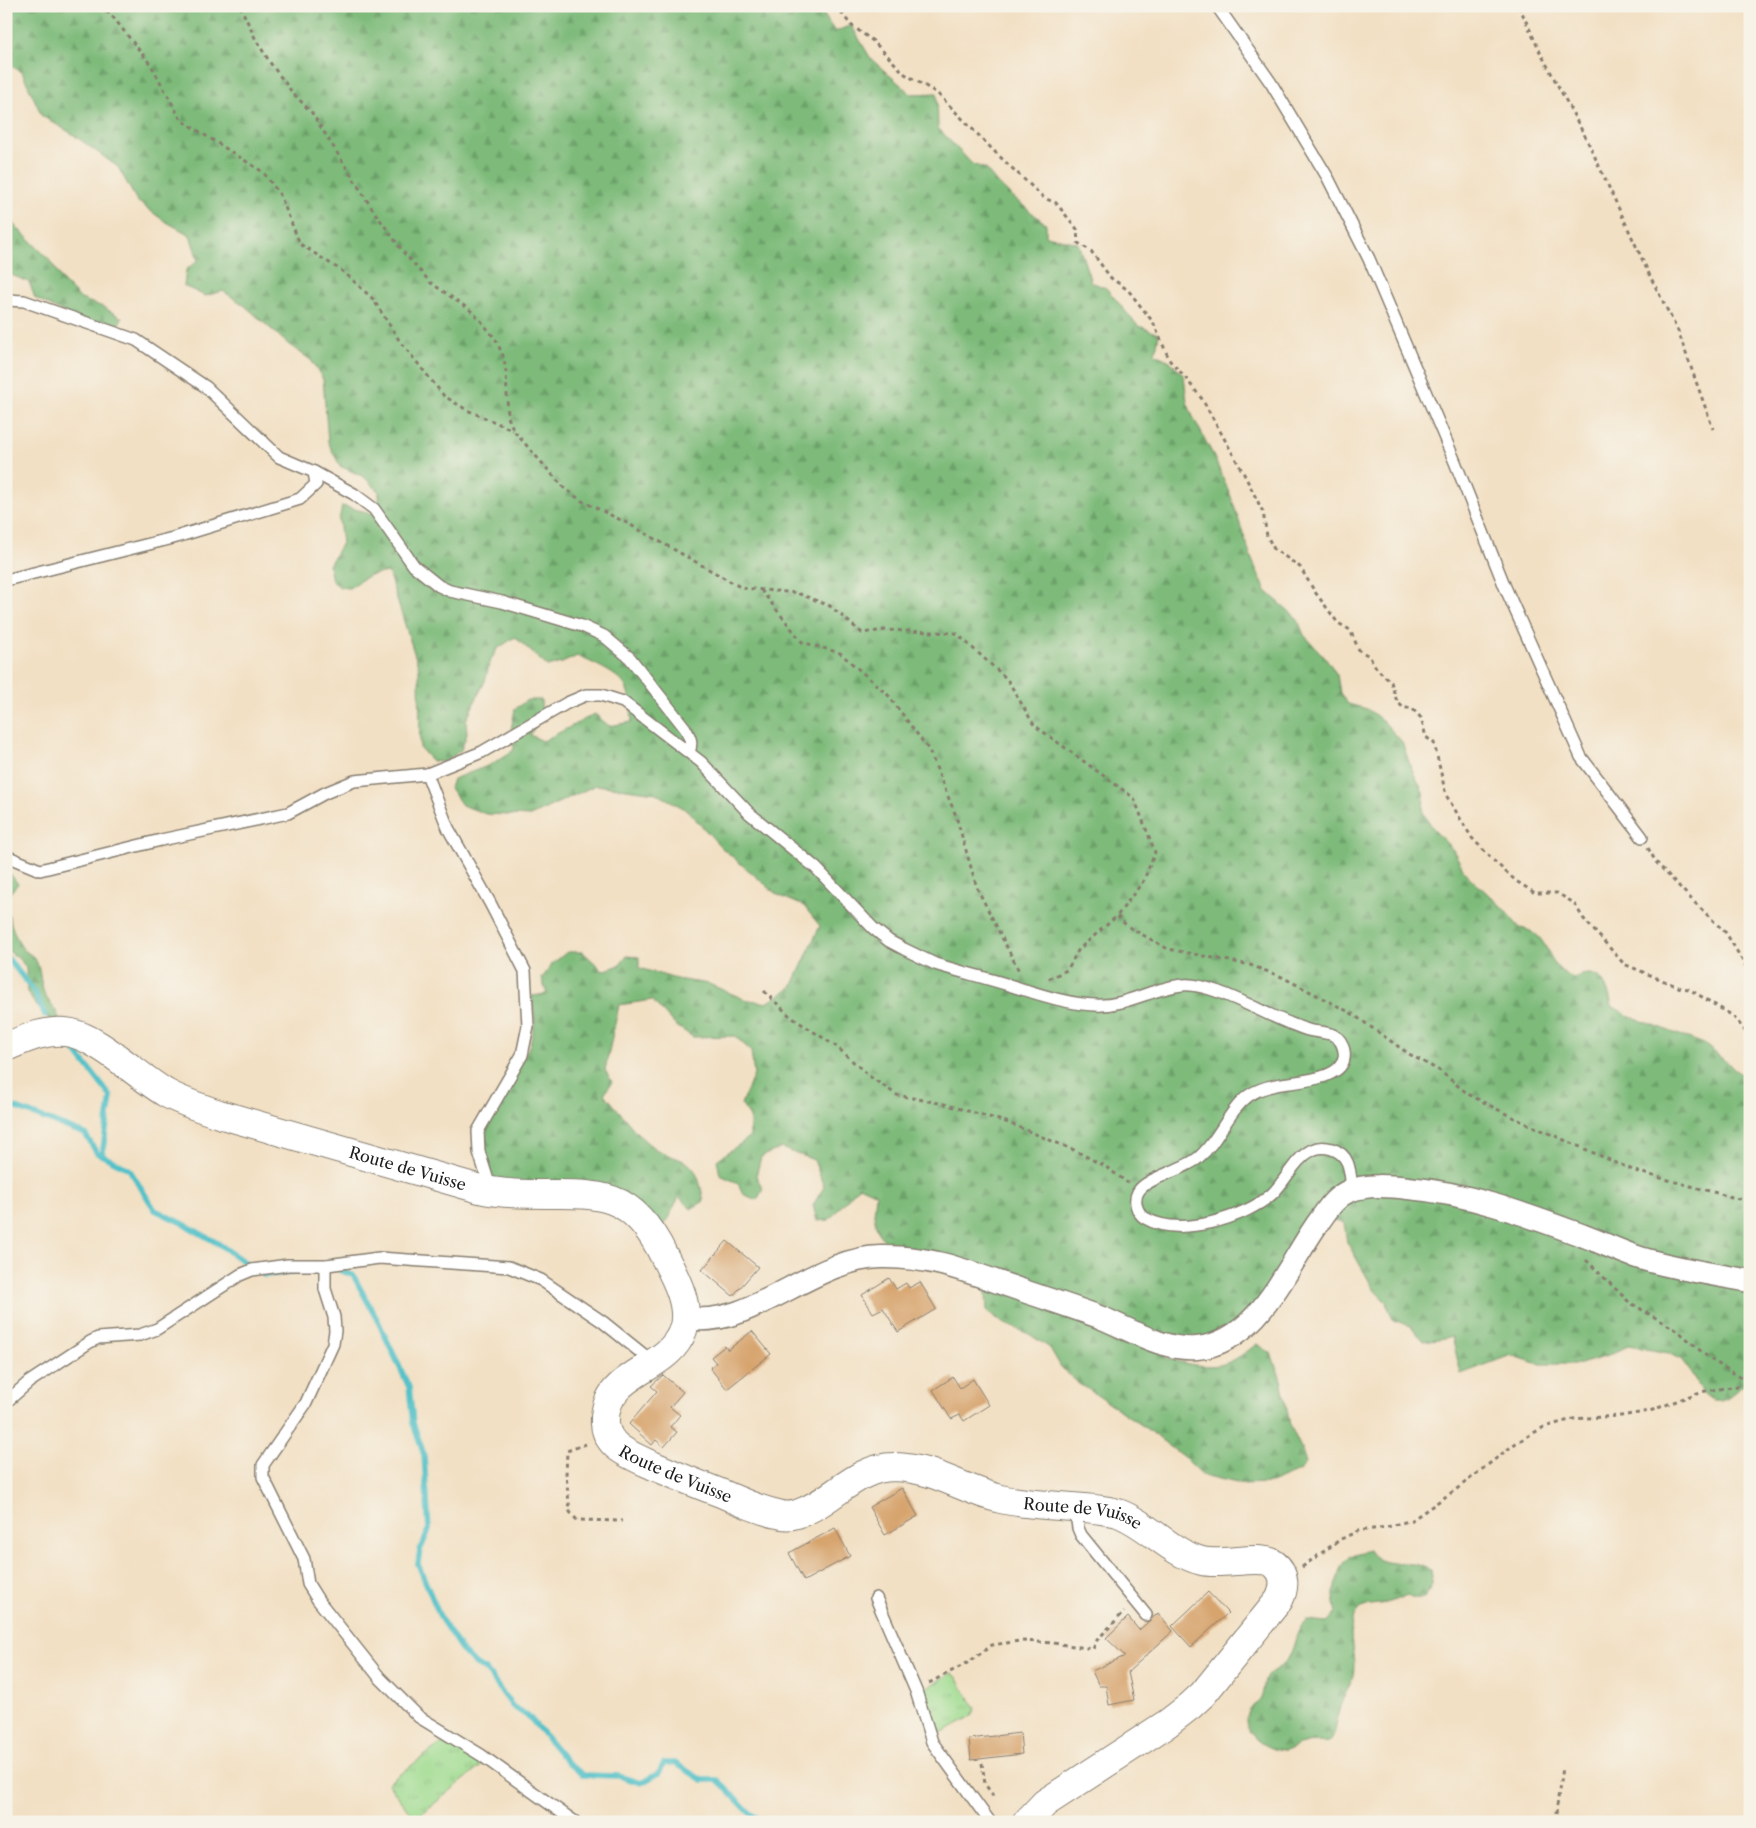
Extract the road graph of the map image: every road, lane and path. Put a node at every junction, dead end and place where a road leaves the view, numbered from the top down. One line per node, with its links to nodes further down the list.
1 (100, 6): 8 (path)
2 (240, 6): 8 (path)
3 (836, 6): 20 (path)
4 (1217, 6): 14 (lane)
5 (1519, 6): 7 (path)
6 (6, 300): 9 (lane)
7 (1713, 429)
8 (514, 431): 11 (path)
9 (314, 472): 10 (lane); 12 (lane)
10 (6, 580)
11 (761, 590): 16 (path); 19 (path)
12 (689, 752): 13 (lane); 19 (lane)
13 (427, 774): 15 (lane); 23 (lane)
14 (1642, 837): 17 (path)
15 (6, 856)
16 (1117, 916): 19 (path); 25 (path)
17 (1750, 973)
18 (764, 991): 24 (path)
19 (1028, 991): 24 (lane)
20 (1750, 1037)
21 (6, 1047): 23 (street, Route de Vuisse)
22 (1352, 1190): 24 (lane); 28 (street); 29 (street)
23 (491, 1191): 29 (street, Route de Vuisse)
24 (1138, 1191)
25 (1750, 1202)
26 (1584, 1258): 31 (path)
27 (327, 1266): 30 (lane); 32 (lane); 42 (lane)
28 (1750, 1281)
29 (686, 1318): 30 (street, Route de Vuisse)
30 (654, 1363): 33 (street, Route de Vuisse)
31 (1750, 1383): 36 (path)
32 (6, 1402)
33 (608, 1435): 34 (street, Route de Vuisse); 35 (path)
34 (1075, 1507): 36 (street, Route de Vuisse); 38 (lane)
35 (622, 1521)
36 (1283, 1579): 44 (street)
37 (876, 1598): 40 (lane)
38 (1136, 1602): 39 (lane); 40 (path)
39 (1146, 1615)
40 (916, 1691): 43 (lane)
41 (1562, 1768): 45 (path)
42 (575, 1822)
43 (990, 1822)
44 (1026, 1822)
45 (1555, 1822)

